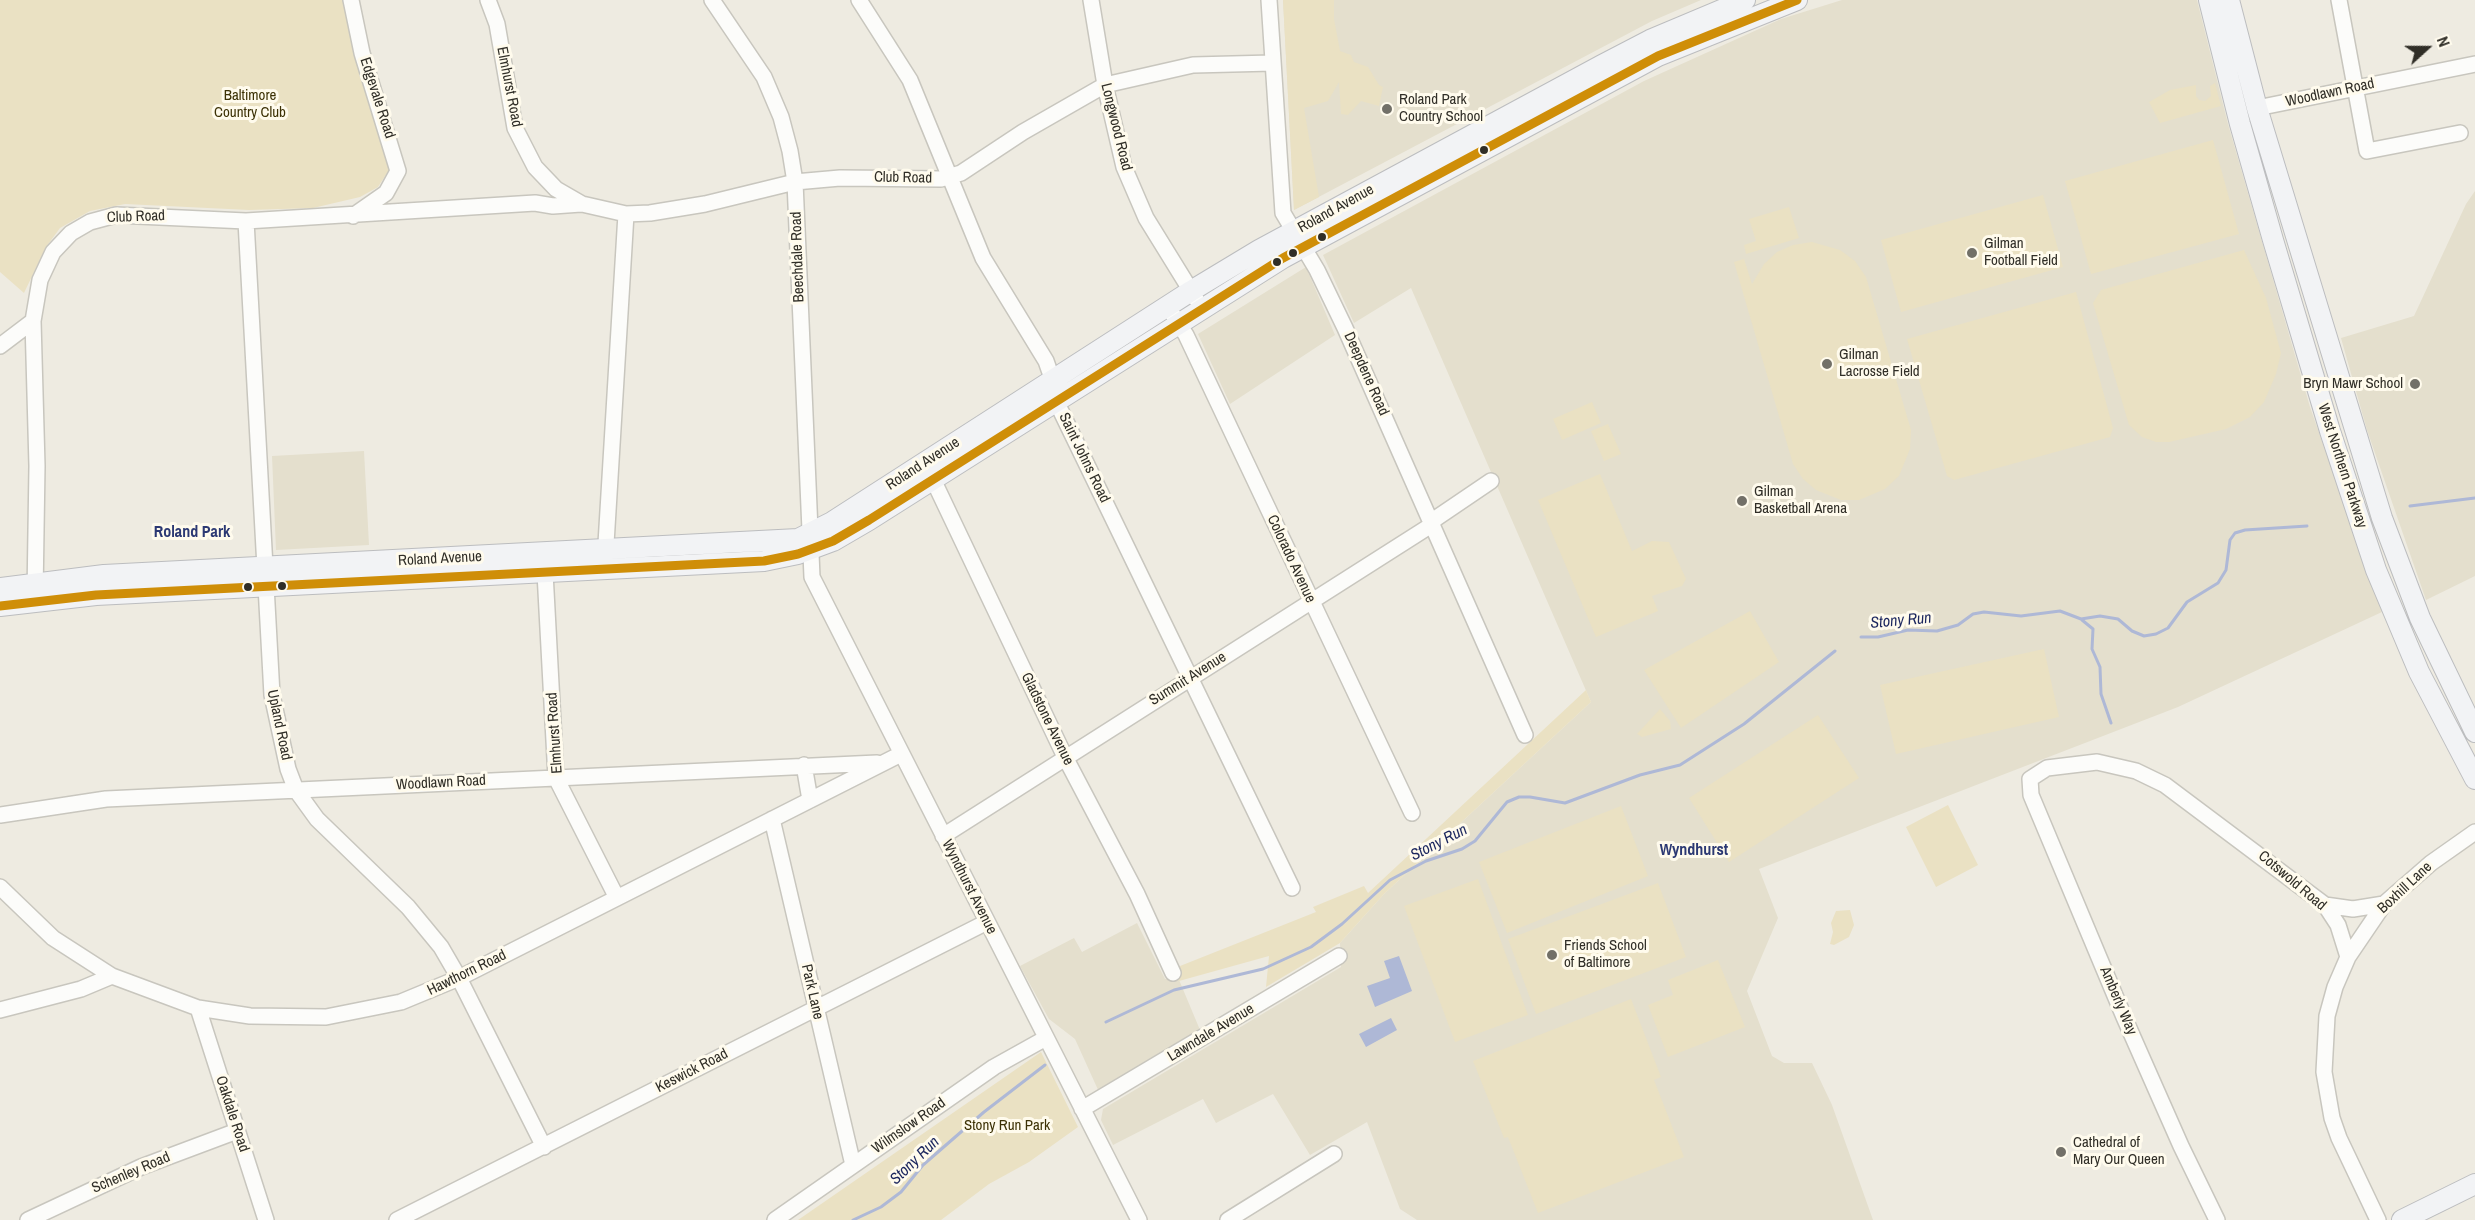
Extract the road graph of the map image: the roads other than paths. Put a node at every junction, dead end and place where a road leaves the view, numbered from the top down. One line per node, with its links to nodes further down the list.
1 (351, 0): 21 (street, Edgevale Road)
2 (488, 0): 18 (street, Elmhurst Road)
3 (712, 0): 20 (street, Beechdale Road)
4 (858, 0): 19 (street, Saint Johns Road)
5 (1091, 0): 14 (street, Longwood Road)
6 (1269, 0): 12 (street, Deepdene Road)
7 (1745, 0): 28 (main road, Roland Avenue)
8 (1797, 0): 28 (main road, Roland Avenue)
9 (2209, 0): 56 (main road, West Northern Parkway)
10 (2229, 0): 16 (main road, West Northern Parkway)
11 (2339, 0): 15 (street)
12 (1272, 63): 14 (street, Club Road); 28 (street, Deepdene Road)
13 (2475, 64): 15 (street, Woodlawn Road)
14 (1105, 85): 19 (street, Club Road); 29 (street, Longwood Road)
15 (2354, 88): 16 (street, Woodlawn Road); 17 (street)
16 (2257, 108): 47 (main road, West Northern Parkway)
17 (2460, 133)
18 (542, 175): 22 (street); 23 (street, Club Road)
19 (950, 177): 20 (street, Club Road); 33 (street, Saint Johns Road)
20 (795, 182): 25 (street, Club Road); 38 (street, Beechdale Road)
21 (386, 193): 24 (street); 26 (street)
22 (535, 203): 23 (street, Club Road); 24 (street, Club Road)
23 (582, 204): 25 (street, Club Road)
24 (392, 213): 26 (street, Club Road)
25 (626, 213): 39 (street)
26 (353, 216): 27 (street, Club Road)
27 (246, 221): 31 (street, Club Road); 41 (street, Upland Road)
28 (1299, 239): 29 (main road, Roland Avenue); 37 (street, Deepdene Road)
29 (1196, 300): 30 (main road, Roland Avenue)
30 (1173, 315): 33 (main road, Roland Avenue); 34 (main road, Roland Avenue); 44 (street, Colorado Avenue)
31 (33, 321): 32 (street); 43 (street, Club Road)
32 (0, 345)
33 (1053, 381): 34 (street, Saint Johns Road); 35 (main road, Roland Avenue)
34 (1056, 401): 35 (main road, Roland Avenue); 46 (street, Saint Johns Road)
35 (929, 471): 38 (main road, Roland Avenue); 51 (street, Gladstone Avenue)
36 (1491, 481): 37 (street, Summit Avenue)
37 (1433, 523): 44 (street, Summit Avenue); 49 (street, Deepdene Road)
38 (810, 542): 39 (main road, Roland Avenue); 50 (street, Wyndhurst Avenue)
39 (605, 560): 40 (main road, Roland Avenue)
40 (545, 563): 41 (main road, Roland Avenue); 54 (street, Elmhurst Road)
41 (263, 577): 43 (main road, Roland Avenue); 57 (street, Upland Road)
42 (0, 588): 43 (main road, Roland Avenue)
43 (34, 592): 45 (main road, Roland Avenue)
44 (1311, 601): 46 (street, Summit Avenue); 59 (street, Colorado Avenue)
45 (0, 606)
46 (1189, 678): 51 (street, Summit Avenue); 65 (street, Saint Johns Road)
47 (2469, 707): 48 (main road, West Northern Parkway)
48 (2475, 732)
49 (1525, 735)
50 (901, 754): 52 (street, Hawthorn Road); 63 (street, Wyndhurst Avenue)
51 (1065, 757): 63 (street, Summit Avenue); 72 (street, Gladstone Avenue)
52 (883, 763): 53 (street, Woodlawn Road); 58 (street, Hawthorn Road)
53 (804, 765): 54 (street, Woodlawn Road); 58 (street)
54 (556, 778): 57 (street, Woodlawn Road); 66 (street, Elmhurst Road)
55 (2030, 779): 68 (street, Cotswold Road); 91 (street, Amberly Way)
56 (2475, 779)
57 (296, 790): 60 (street, Woodlawn Road); 74 (street, Upland Road)
58 (810, 800): 61 (street, Hawthorn Road)
59 (1412, 813)
60 (0, 815)
61 (772, 819): 66 (street, Hawthorn Road); 76 (street, Park Lane)
62 (2475, 832): 67 (street, Boxhill Lane)
63 (943, 836): 69 (street, Wyndhurst Avenue)
64 (0, 886): 73 (street)
65 (1292, 888)
66 (617, 898): 74 (street, Hawthorn Road)
67 (2384, 904): 68 (street); 71 (street, Boxhill Lane)
68 (2325, 905): 71 (street, Cotswold Road)
69 (987, 922): 76 (street, Keswick Road); 78 (street, Wyndhurst Avenue)
70 (1339, 956): 79 (street, Lawndale Avenue)
71 (2348, 957): 92 (street)
72 (1173, 973)
73 (112, 976): 75 (street, Hawthorn Road); 77 (street)
74 (459, 978): 75 (street, Hawthorn Road); 81 (street, Upland Road)
75 (198, 1008): 80 (street, Oakdale Road)
76 (815, 1008): 81 (street, Keswick Road); 83 (street, Park Lane)
77 (0, 1010)
78 (1046, 1038): 79 (street, Wyndhurst Avenue); 83 (street, Wilmslow Road)
79 (1082, 1109): 89 (street, Wyndhurst Avenue)
80 (237, 1131): 85 (street, Schenley Road); 86 (street, Oakdale Road)
81 (544, 1147): 87 (street, Keswick Road)
82 (1334, 1154): 90 (street)
83 (853, 1165): 88 (street, Wilmslow Road)
84 (2475, 1184): 93 (main road)
85 (28, 1220)
86 (266, 1220)
87 (397, 1220)
88 (776, 1220)
89 (1139, 1220)
90 (1228, 1220)
91 (2217, 1220)
92 (2378, 1220)
93 (2402, 1220)

